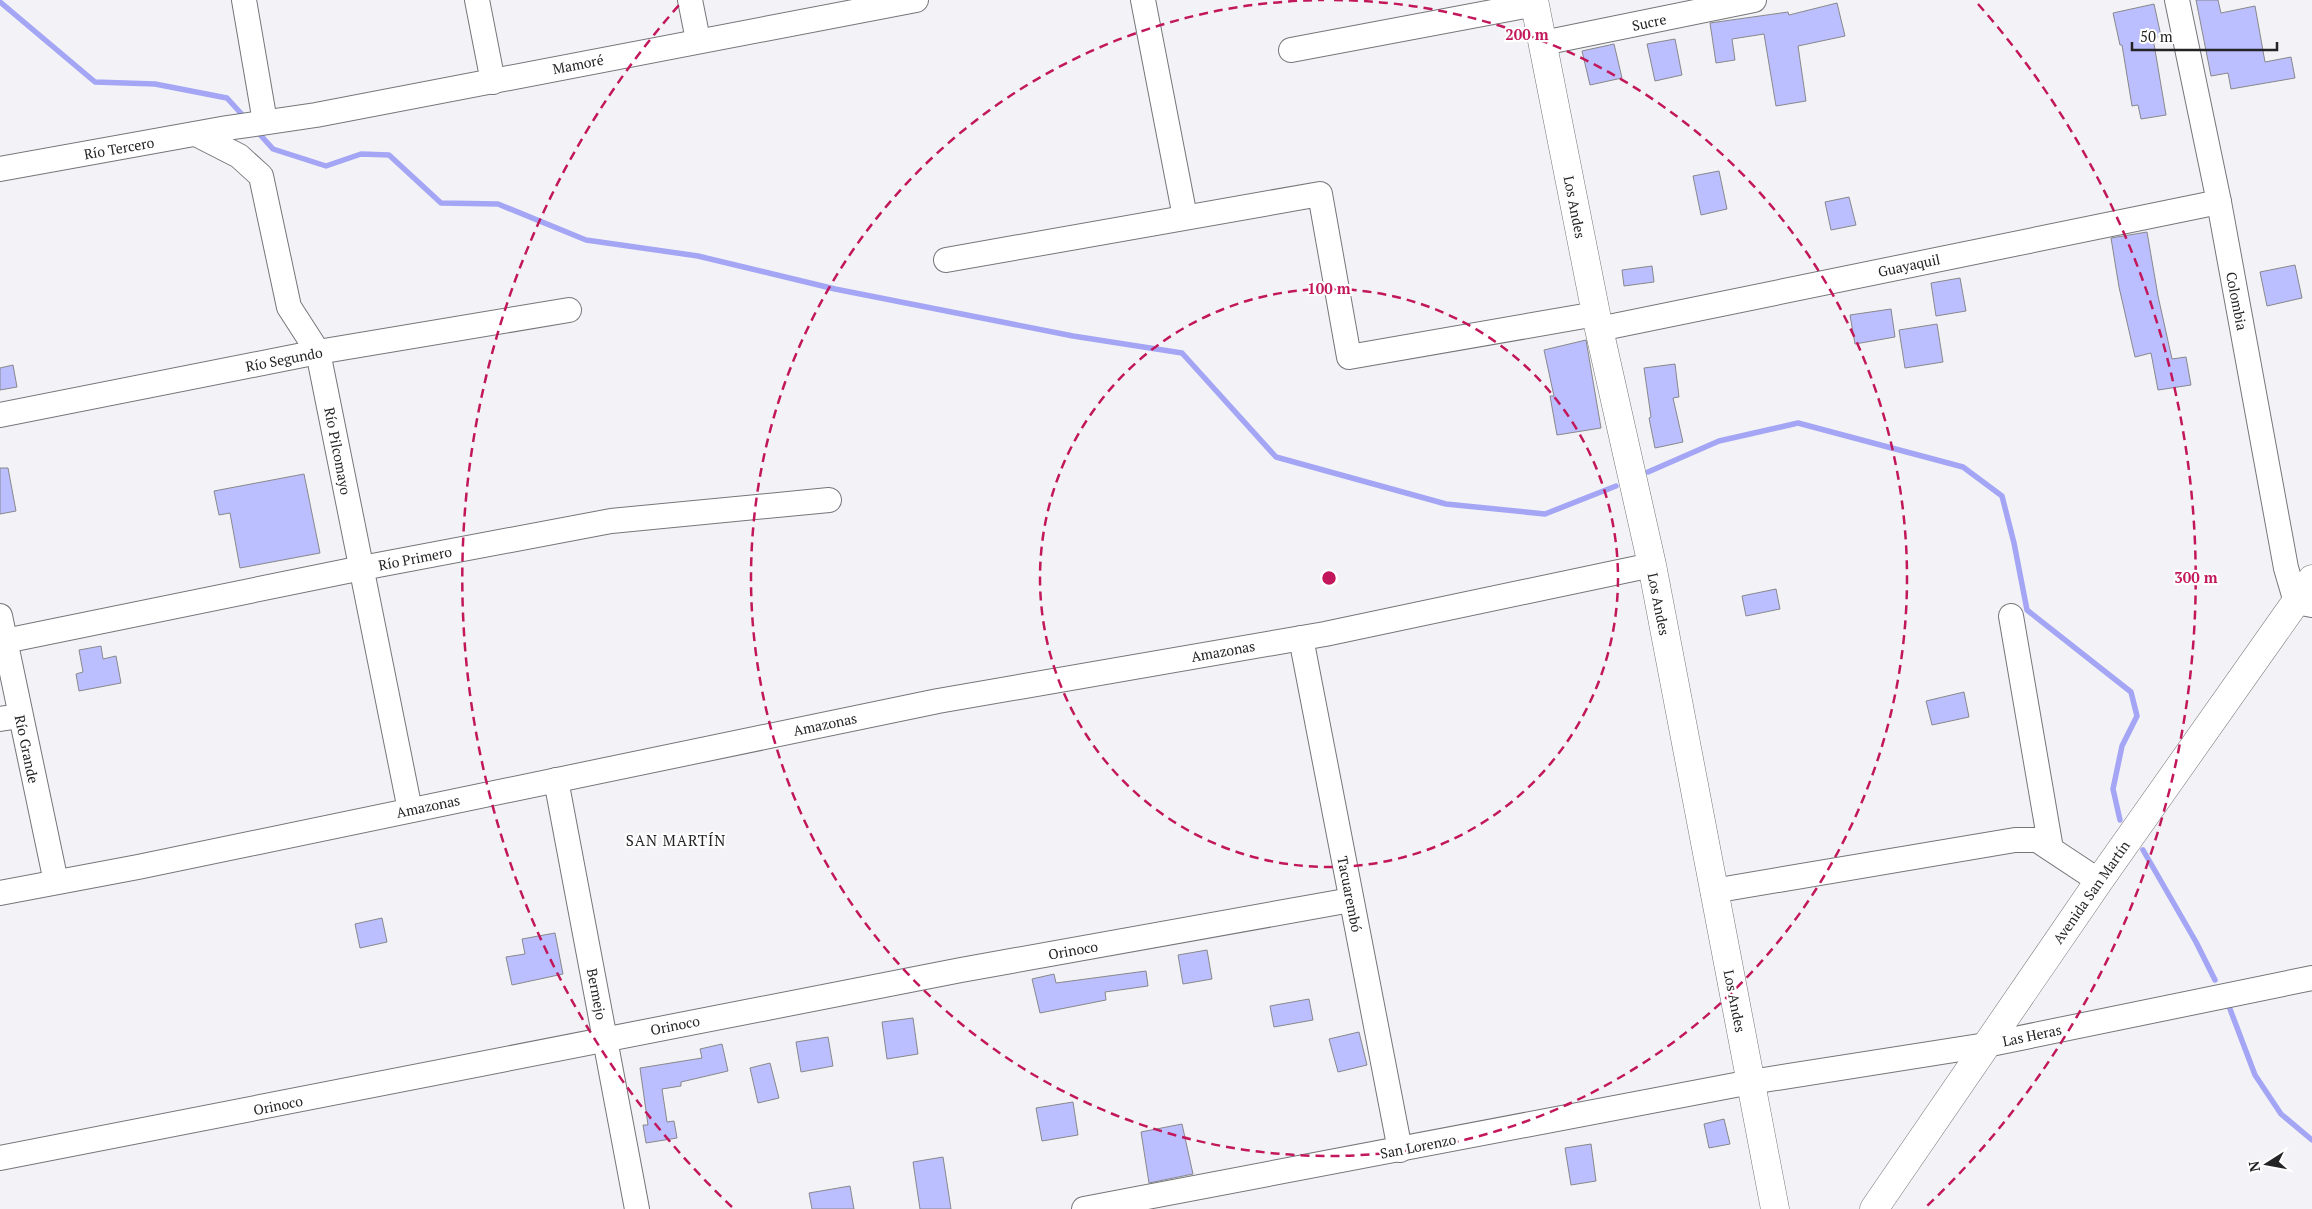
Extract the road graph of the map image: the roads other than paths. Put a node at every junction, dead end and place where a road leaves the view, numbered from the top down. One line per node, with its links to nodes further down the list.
1 (244, 0): 13 (street)
2 (477, 0): 12 (street)
3 (690, 0): 9 (street)
4 (916, 0): 9 (street, Mamoré)
5 (1142, 0): 18 (street)
6 (1754, 0): 10 (street, Sucre)
7 (2177, 0): 17 (street, Colombia)
8 (1534, 2): 10 (main road, Los Andes); 11 (street)
9 (698, 40): 12 (street, Mamoré)
10 (1543, 43): 21 (main road, Los Andes)
11 (1292, 50)
12 (492, 82): 13 (street, Mamoré)
13 (265, 122): 14 (street, Mamoré)
14 (239, 126): 15 (street, Río Tercero)
15 (196, 134): 16 (street, Río Tercero); 22 (street, Río Pilcomayo)
16 (0, 169)
17 (2219, 202): 21 (street, Guayaquil); 28 (street, Colombia)
18 (1185, 217): 19 (street); 21 (street, Guayaquil)
19 (946, 260)
20 (569, 310): 22 (street, Río Segundo)
21 (1597, 321): 25 (main road, Los Andes)
22 (318, 352): 23 (street, Río Segundo); 26 (street, Río Pilcomayo)
23 (0, 414)
24 (829, 500): 26 (street, Río Primero)
25 (1652, 565): 31 (street, Amazonas); 39 (main road, Los Andes)
26 (362, 568): 32 (street, Río Primero); 35 (street, Río Pilcomayo)
27 (2312, 579): 28 (main road, Avenida San Martín)
28 (2304, 603): 37 (main road, Avenida San Martín)
29 (0, 616): 32 (street, Río Grande)
30 (2011, 616): 36 (street)
31 (1301, 638): 34 (street, Amazonas); 41 (street, Tacuarembó)
32 (5, 641): 33 (street, Río Grande)
33 (10, 717): 38 (street, Río Grande)
34 (556, 780): 35 (street, Amazonas); 43 (street, Bermejo)
35 (410, 810): 38 (street, Amazonas)
36 (2051, 849): 37 (street); 39 (street)
37 (2099, 881): 44 (main road, Avenida San Martín)
38 (56, 882): 40 (street, Amazonas)
39 (1713, 891): 45 (main road, Los Andes)
40 (0, 893)
41 (1351, 900): 43 (street, Orinoco); 46 (street, Tacuarembó)
42 (2312, 978): 44 (street, Las Heras)
43 (605, 1039): 47 (street, Orinoco); 49 (street, Bermejo)
44 (1986, 1045): 45 (street, Las Heras); 52 (main road, Avenida San Martín)
45 (1751, 1082): 46 (street, San Lorenzo); 51 (main road, Los Andes)
46 (1400, 1150): 48 (street, San Lorenzo)
47 (0, 1158)
48 (1164, 1202): 50 (street, San Lorenzo)
49 (637, 1209)
50 (1084, 1209)
51 (1775, 1209)
52 (1874, 1209)

